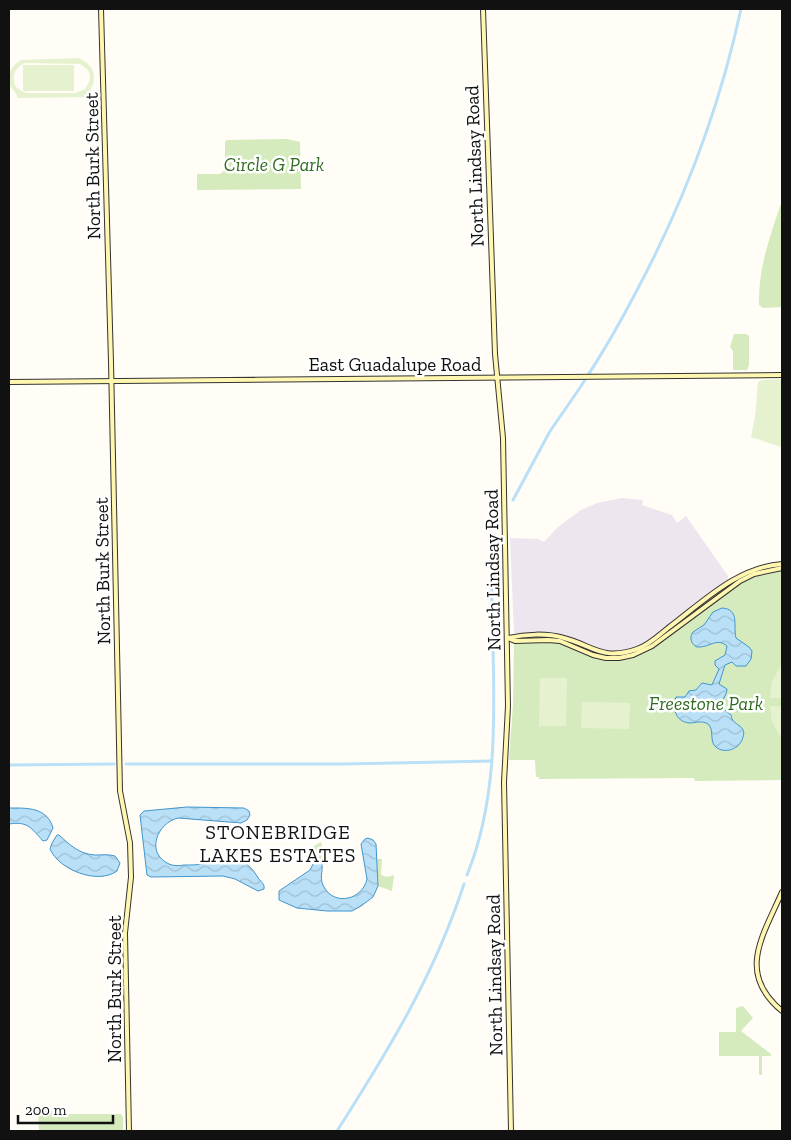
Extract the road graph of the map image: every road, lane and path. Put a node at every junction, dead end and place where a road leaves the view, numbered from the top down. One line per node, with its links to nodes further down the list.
1 (101, 9): 5 (main road, North Burk Street)
2 (483, 9): 4 (main road, North Lindsay Road)
3 (782, 375): 4 (main road, East Guadalupe Road)
4 (498, 377): 5 (main road, East Guadalupe Road); 9 (main road, North Lindsay Road)
5 (112, 381): 6 (main road, East Guadalupe Road); 12 (main road, North Burk Street)
6 (9, 382)
7 (782, 564): 9 (main road)
8 (782, 568): 9 (main road)
9 (508, 638): 13 (main road, North Lindsay Road)
10 (782, 892): 11 (main road)
11 (782, 1011)
12 (129, 1131)
13 (511, 1131)

